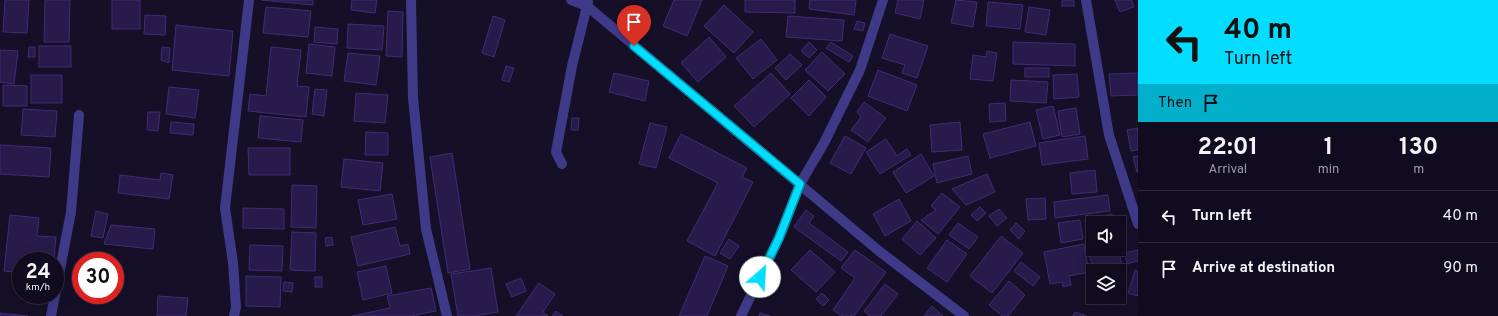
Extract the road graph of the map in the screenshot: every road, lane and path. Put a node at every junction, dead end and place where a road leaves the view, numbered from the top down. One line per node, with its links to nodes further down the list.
1 (250, 0): 12 (street)
2 (411, 0): 13 (street)
3 (571, 0): 6 (street)
4 (883, 0): 9 (street)
5 (1086, 0): 10 (street)
6 (588, 3): 8 (street); 9 (street)
7 (79, 115): 11 (street)
8 (562, 164)
9 (800, 184): 14 (street); 15 (street)
10 (1138, 224)
11 (51, 316)
12 (234, 316)
13 (447, 316)
14 (741, 316)
15 (964, 316)

